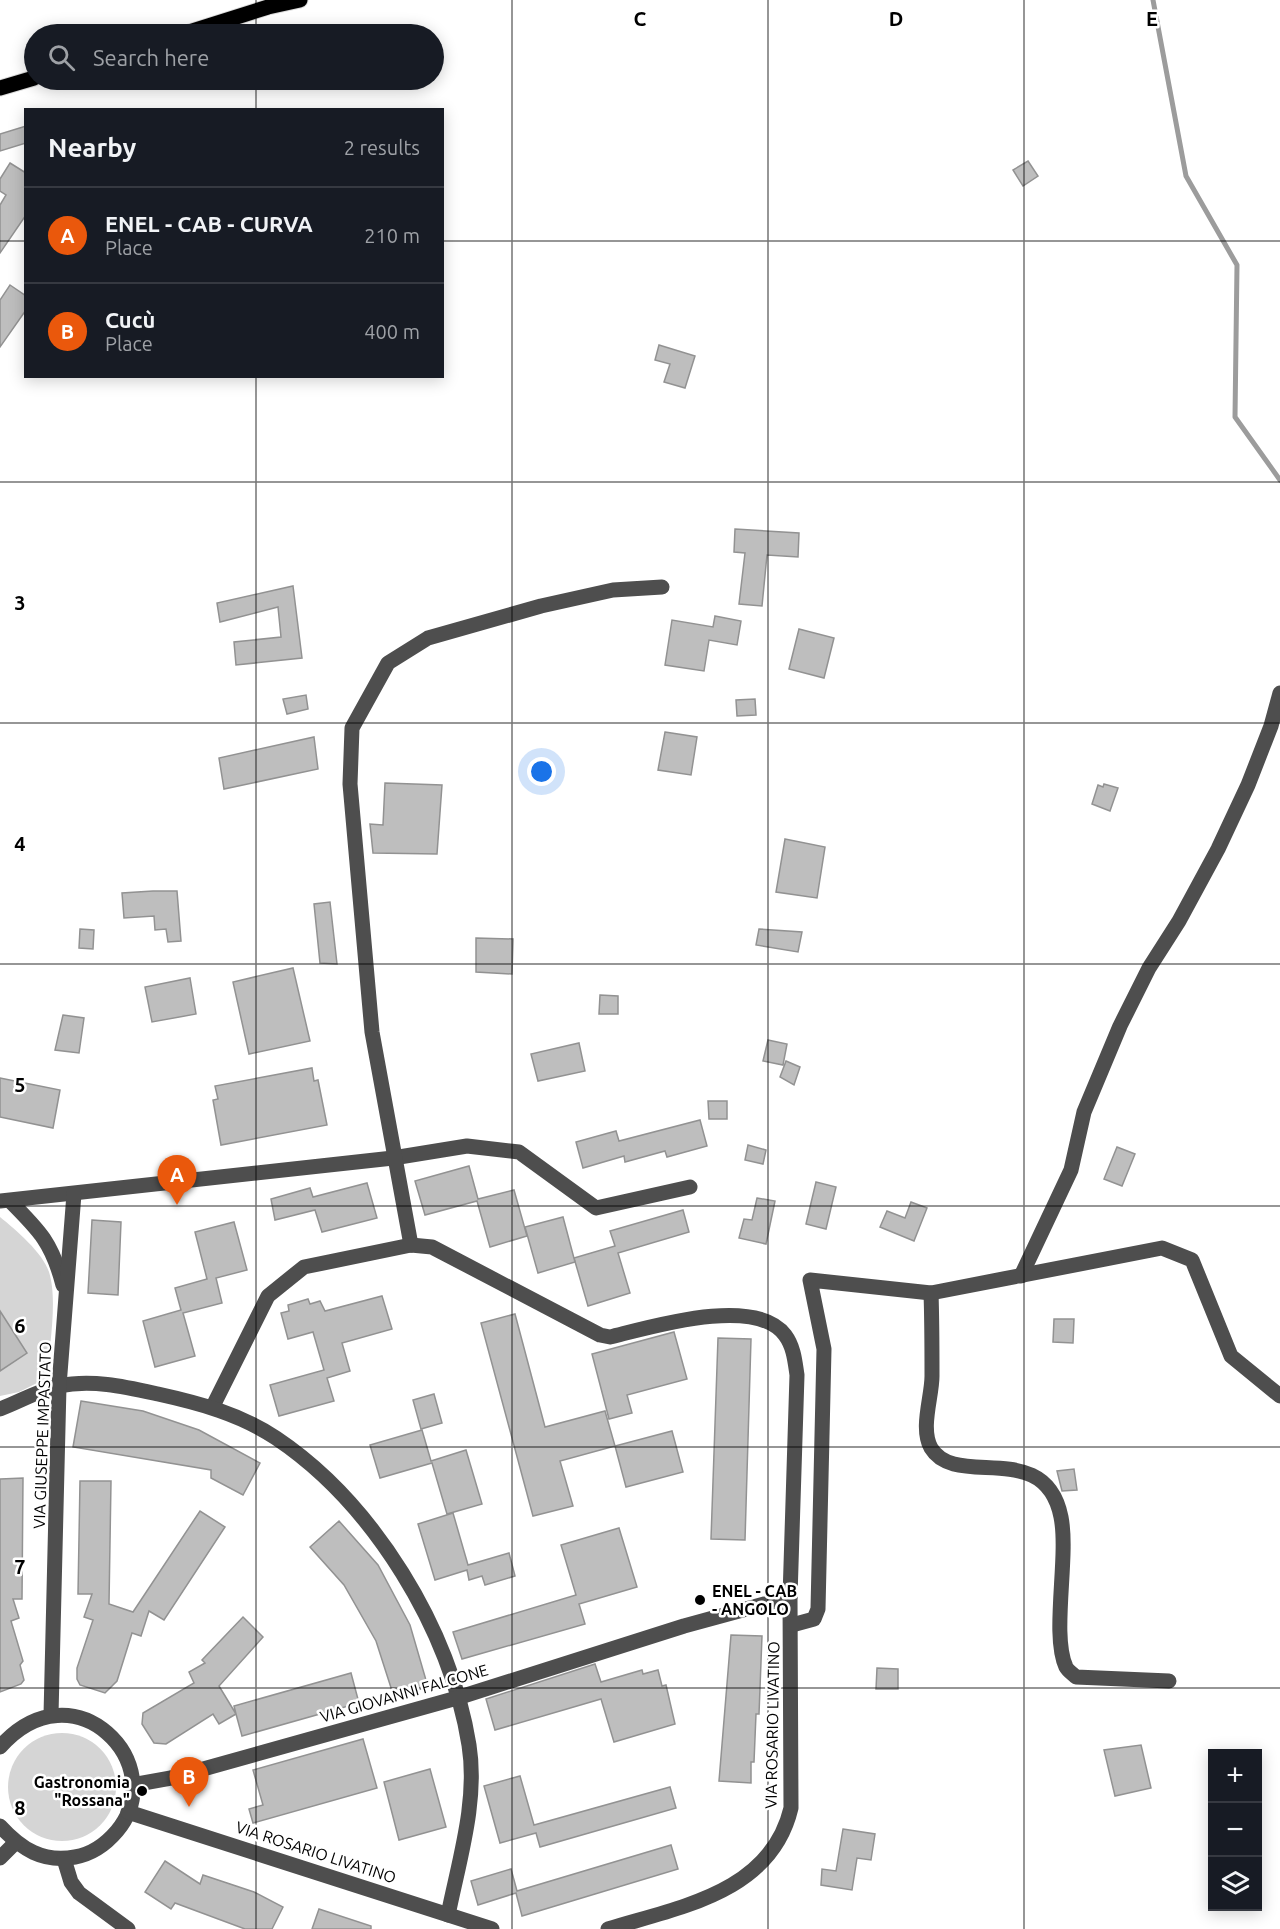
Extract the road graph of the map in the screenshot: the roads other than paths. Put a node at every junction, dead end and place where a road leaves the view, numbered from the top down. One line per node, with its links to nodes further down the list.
1 (300, 0): 2 (main road)
2 (217, 24)
3 (24, 81): 4 (main road)
4 (0, 87)
5 (662, 587): 7 (street)
6 (1280, 693): 12 (street)
7 (393, 1158): 8 (street); 9 (street); 11 (street)
8 (690, 1187)
9 (74, 1194): 10 (street); 14 (street, VIA GIUSEPPE IMPASTATO)
10 (5, 1201): 14 (street, VIA GIUSEPPE IMPASTATO)
11 (411, 1245): 17 (street); 19 (street, VIA ROSARIO LIVATINO)
12 (1021, 1276): 13 (street); 16 (street)
13 (931, 1293): 20 (street); 21 (street)
14 (66, 1300): 15 (street, VIA GIUSEPPE IMPASTATO)
15 (59, 1386): 17 (street); 18 (street); 23 (street, VIA GIUSEPPE IMPASTATO)
16 (1280, 1396)
17 (213, 1406): 22 (street)
18 (0, 1409)
19 (790, 1597): 20 (street, VIA ROSARIO LIVATINO); 22 (street, VIA GIOVANNI FALCONE)
20 (792, 1625): 34 (street, VIA ROSARIO LIVATINO)
21 (1169, 1681)
22 (457, 1698): 25 (street, VIA GIOVANNI FALCONE); 31 (street)
23 (51, 1715): 24 (street); 25 (street)
24 (0, 1747)
25 (132, 1785): 26 (street)
26 (128, 1812): 30 (street); 31 (street, VIA ROSARIO LIVATINO)
27 (0, 1826): 28 (street)
28 (15, 1843): 29 (street); 30 (street)
29 (0, 1858)
30 (64, 1859): 32 (street)
31 (448, 1915): 33 (street, VIA ROSARIO LIVATINO)
32 (128, 1929)
33 (492, 1929)
34 (608, 1929)

